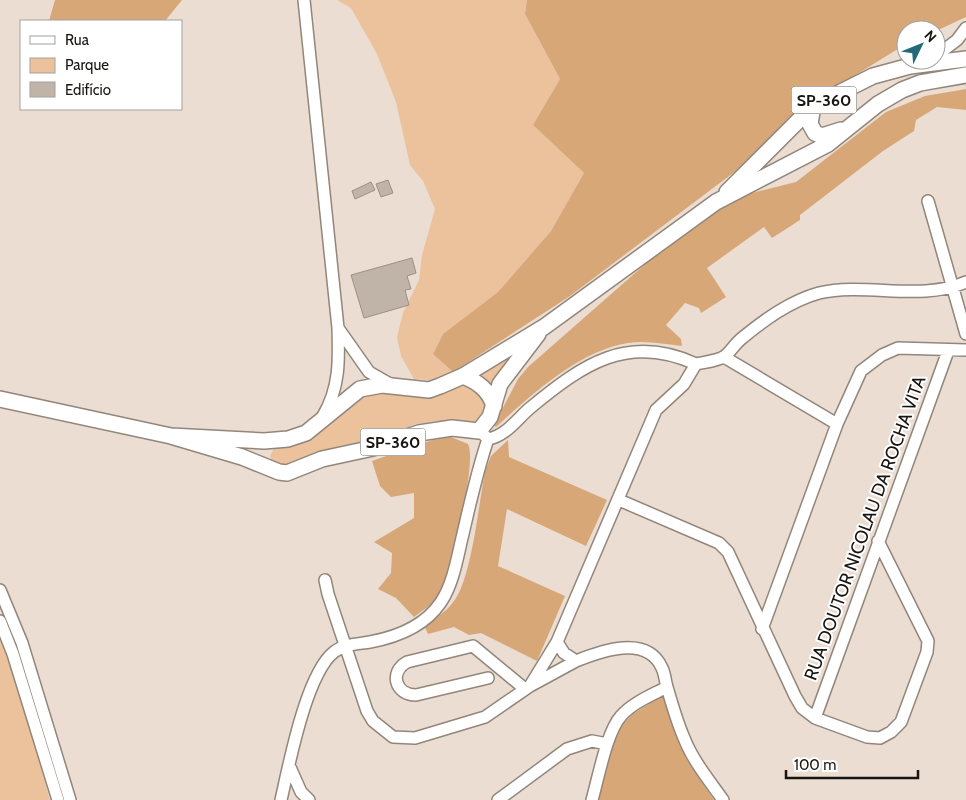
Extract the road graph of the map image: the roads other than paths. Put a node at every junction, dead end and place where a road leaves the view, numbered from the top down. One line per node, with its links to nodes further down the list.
1 (304, 0): 15 (street)
2 (966, 28): 3 (street)
3 (946, 48)
4 (966, 59): 5 (main road, SP-360)
5 (946, 62)
6 (896, 70): 8 (main road, SP-360)
7 (966, 75): 9 (main road, SP-360)
8 (813, 106): 9 (main road, SP-360); 11 (main road, SP-360)
9 (846, 128): 11 (main road, SP-360)
10 (928, 201): 13 (street)
11 (716, 202): 14 (main road, SP-360)
12 (966, 282): 13 (street)
13 (952, 288): 16 (street); 19 (street)
14 (544, 327): 21 (main road, SP-360); 24 (main road, SP-360)
15 (338, 328): 22 (street); 25 (street)
16 (966, 334)
17 (966, 350): 18 (street)
18 (948, 351): 26 (street); 32 (street, RUA DOUTOR NICOLAU DA ROCHA VITA)
19 (724, 357): 20 (street); 26 (street)
20 (696, 364): 27 (street); 31 (street)
21 (463, 376): 22 (main road, SP-360); 24 (main road)
22 (396, 387): 25 (main road, SP-360)
23 (2, 400): 28 (main road, SP-360)
24 (494, 406): 27 (main road, SP-360)
25 (318, 424): 29 (main road, SP-360)
26 (837, 424): 36 (street)
27 (483, 435): 30 (main road, SP-360); 38 (street)
28 (171, 436): 29 (main road, SP-360); 30 (main road, SP-360)
29 (274, 440): 30 (main road)
30 (279, 472)
31 (619, 500): 36 (street); 37 (street)
32 (878, 541): 43 (street, RUA DOUTOR NICOLAU DA ROCHA VITA); 43 (street)
33 (326, 580): 38 (street)
34 (0, 590): 49 (street)
35 (0, 621): 48 (street)
36 (762, 629): 43 (street)
37 (558, 642): 39 (street); 41 (street)
38 (346, 646): 41 (street); 45 (street)
39 (576, 661): 41 (street); 42 (street)
40 (488, 678): 41 (street)
41 (528, 687)
42 (667, 687): 44 (street); 52 (street)
43 (816, 718)
44 (607, 744): 50 (street); 51 (street)
45 (289, 765): 46 (street); 47 (street)
46 (305, 796): 47 (street)
47 (281, 799)
48 (58, 800)
49 (70, 800)
50 (498, 800)
51 (592, 800)
52 (723, 800)

